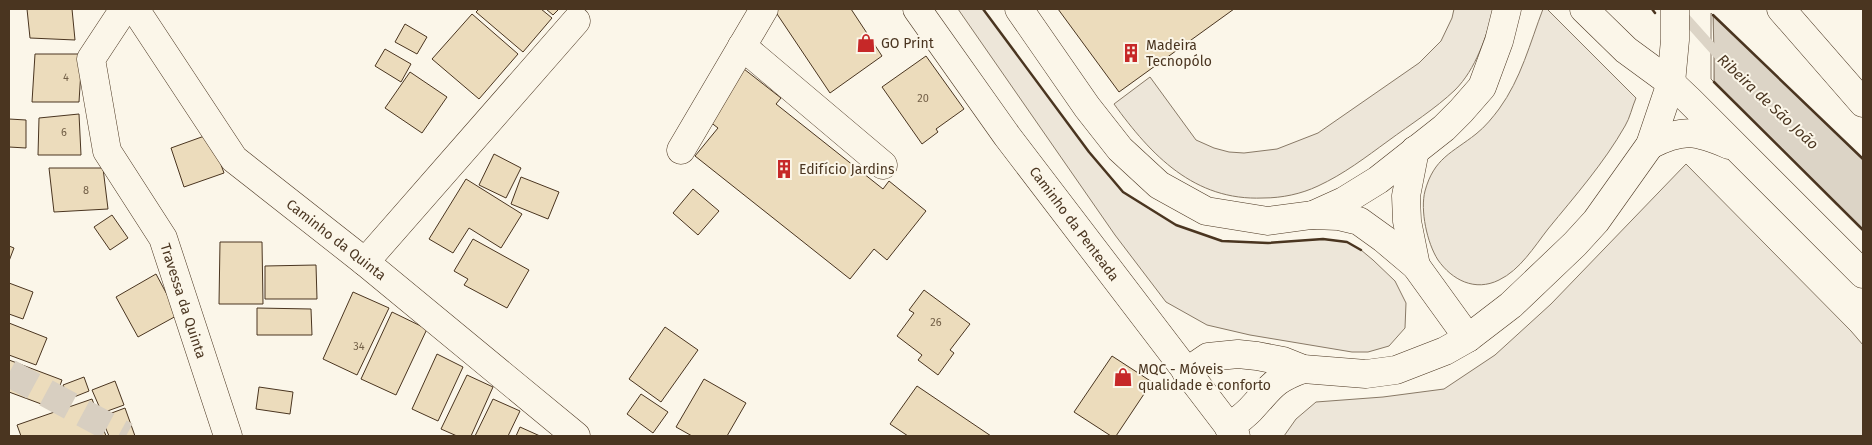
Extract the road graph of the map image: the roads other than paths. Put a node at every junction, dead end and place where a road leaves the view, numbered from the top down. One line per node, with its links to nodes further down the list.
1 (124, 9): 27 (street, Travessa da Quinta)
2 (135, 9): 20 (street, Caminho da Quinta)
3 (764, 9): 11 (street)
4 (917, 9): 25 (street, Caminho da Penteada)
5 (1019, 9): 19 (street)
6 (1507, 9): 17 (street)
7 (1584, 9): 12 (street)
8 (1675, 9): 12 (street)
9 (1782, 9): 13 (street)
10 (576, 21): 20 (street)
11 (742, 46): 16 (street); 18 (street)
12 (1671, 83): 14 (street); 15 (street)
13 (1863, 103)
14 (1650, 145): 15 (street); 23 (street)
15 (1736, 148): 22 (street)
16 (681, 150)
17 (1415, 150): 19 (street); 21 (street)
18 (883, 165)
19 (1312, 215): 21 (street)
20 (365, 262): 28 (street, Caminho da Quinta)
21 (1416, 266): 23 (street)
22 (1863, 274)
23 (1468, 338): 24 (street)
24 (1302, 369): 25 (street); 26 (street)
25 (1186, 372): 26 (street, Caminho da Penteada)
26 (1232, 432)
27 (228, 436)
28 (576, 436)

